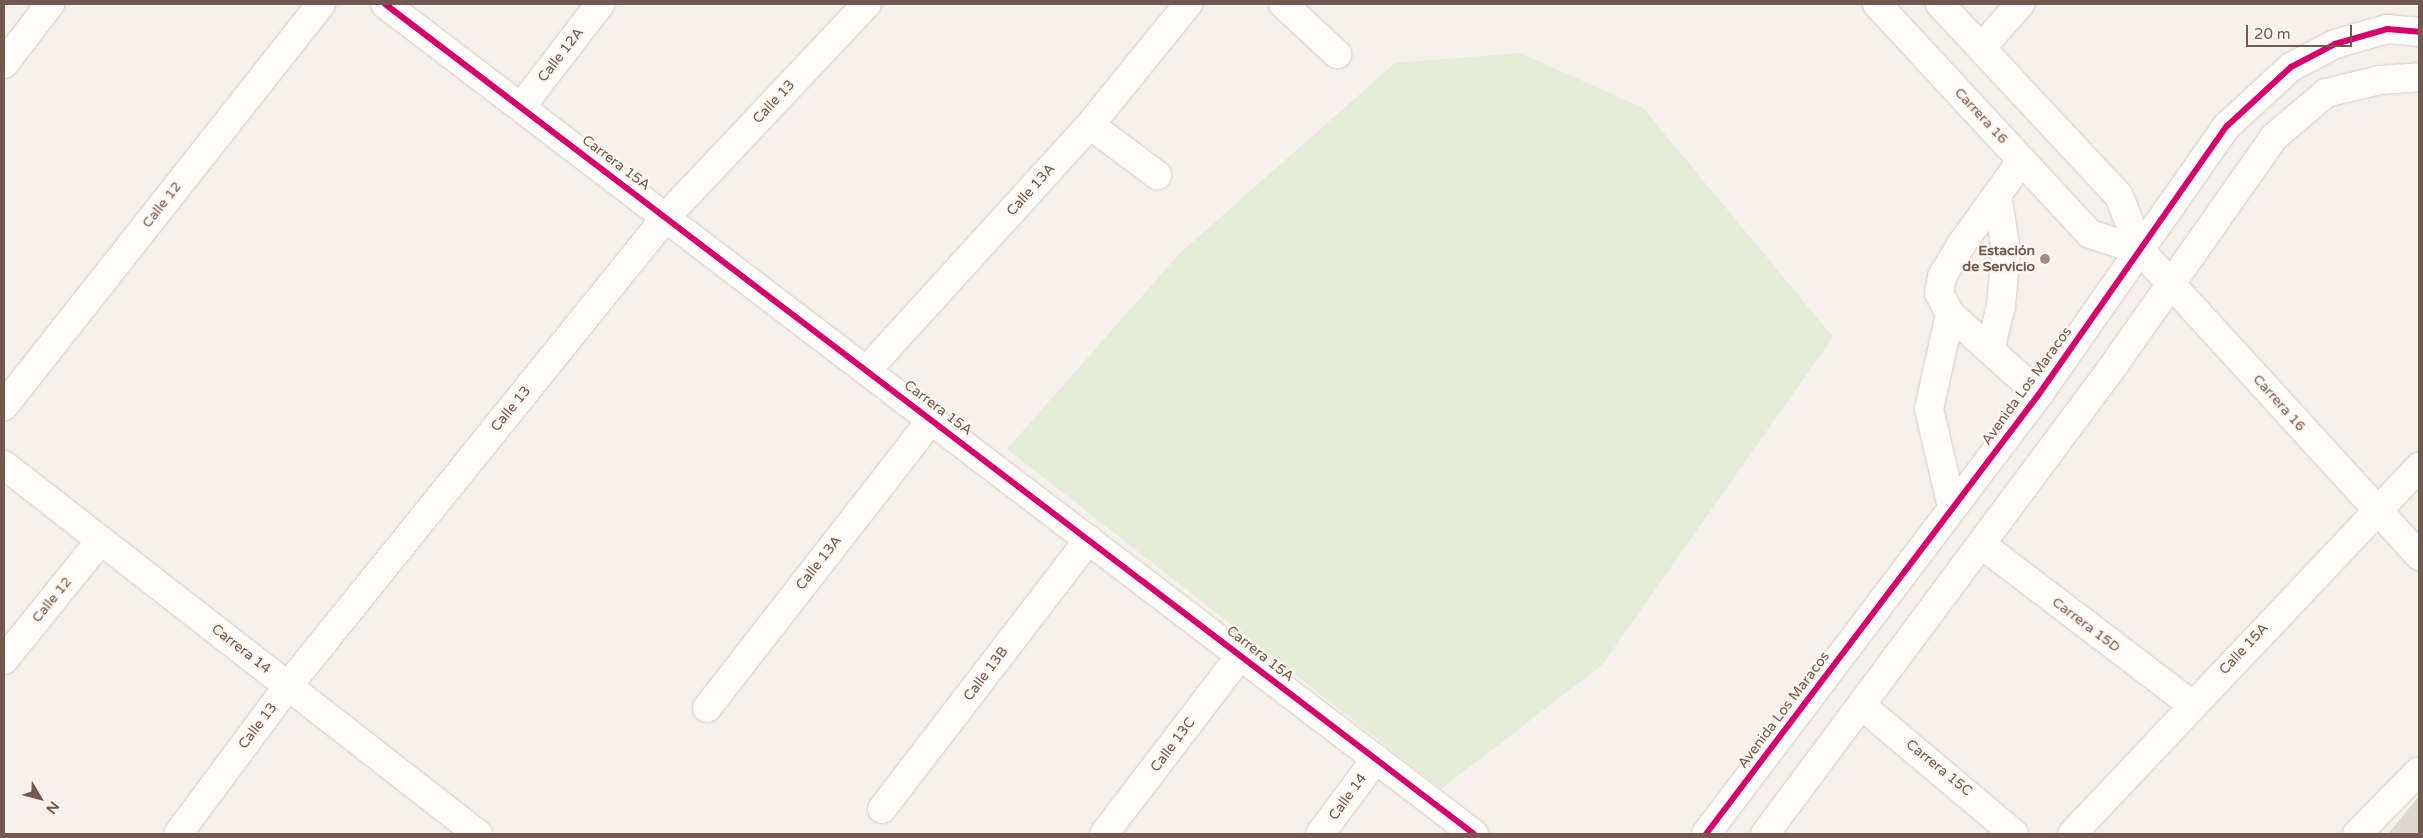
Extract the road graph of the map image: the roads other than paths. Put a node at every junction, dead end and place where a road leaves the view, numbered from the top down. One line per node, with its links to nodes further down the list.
1 (50, 4): 14 (street)
2 (321, 4): 28 (street, Calle 12)
3 (385, 4): 16 (street, Carrera 15A)
4 (600, 4): 16 (street, Calle 12A)
5 (867, 4): 21 (street, Calle 13)
6 (1188, 4): 17 (street, Calle 13A)
7 (1283, 4): 13 (street)
8 (1877, 4): 18 (street, Carrera 16)
9 (1940, 4): 12 (street, Carrera 16)
10 (2020, 4): 12 (street)
11 (2419, 32): 22 (street, Avenida Los Maracos)
12 (1981, 48): 22 (street, Carrera 16)
13 (1337, 54)
14 (4, 64)
15 (2419, 77): 23 (street)
16 (521, 107): 21 (street, Carrera 15A)
17 (1090, 125): 19 (street); 26 (street, Calle 13A)
18 (2022, 160): 20 (street); 22 (street, Carrera 16)
19 (1157, 175)
20 (1997, 195): 24 (street); 25 (street)
21 (666, 217): 26 (street, Carrera 15A); 40 (street, Calle 13)
22 (2140, 250): 23 (street, Carrera 16); 27 (street, Avenida Los Maracos)
23 (2171, 284): 33 (street, Carrera 16); 36 (street)
24 (1950, 314): 25 (street); 32 (street)
25 (1990, 350): 27 (street)
26 (867, 370): 29 (street, Carrera 15A)
27 (2039, 394): 32 (street, Avenida Los Maracos)
28 (4, 406)
29 (932, 418): 34 (street, Carrera 15A); 43 (street, Calle 13A)
30 (4, 464): 35 (street, Carrera 14)
31 (2419, 467): 33 (street, Calle 15A)
32 (1952, 507): 52 (street, Avenida Los Maracos)
33 (2376, 508): 37 (street, Carrera 16); 42 (street, Calle 15A)
34 (1089, 539): 38 (street, Carrera 15A); 46 (street, Calle 13B)
35 (101, 540): 39 (street, Calle 12); 40 (street, Carrera 14)
36 (1981, 544): 41 (street); 42 (street, Carrera 15D)
37 (2419, 556)
38 (1241, 655): 44 (street, Carrera 15A); 49 (street, Calle 13C)
39 (4, 660)
40 (288, 686): 47 (street, Calle 13); 48 (street, Carrera 14)
41 (1861, 705): 53 (street); 54 (street, Carrera 15C)
42 (2192, 706): 55 (street, Calle 15A)
43 (707, 708)
44 (1376, 759): 50 (street, Calle 14); 51 (street, Carrera 15A)
45 (2419, 771): 56 (street)
46 (882, 809)
47 (178, 834)
48 (478, 834)
49 (1104, 834)
50 (1320, 834)
51 (1474, 834)
52 (1706, 834)
53 (1765, 834)
54 (2014, 834)
55 (2072, 834)
56 (2357, 834)

